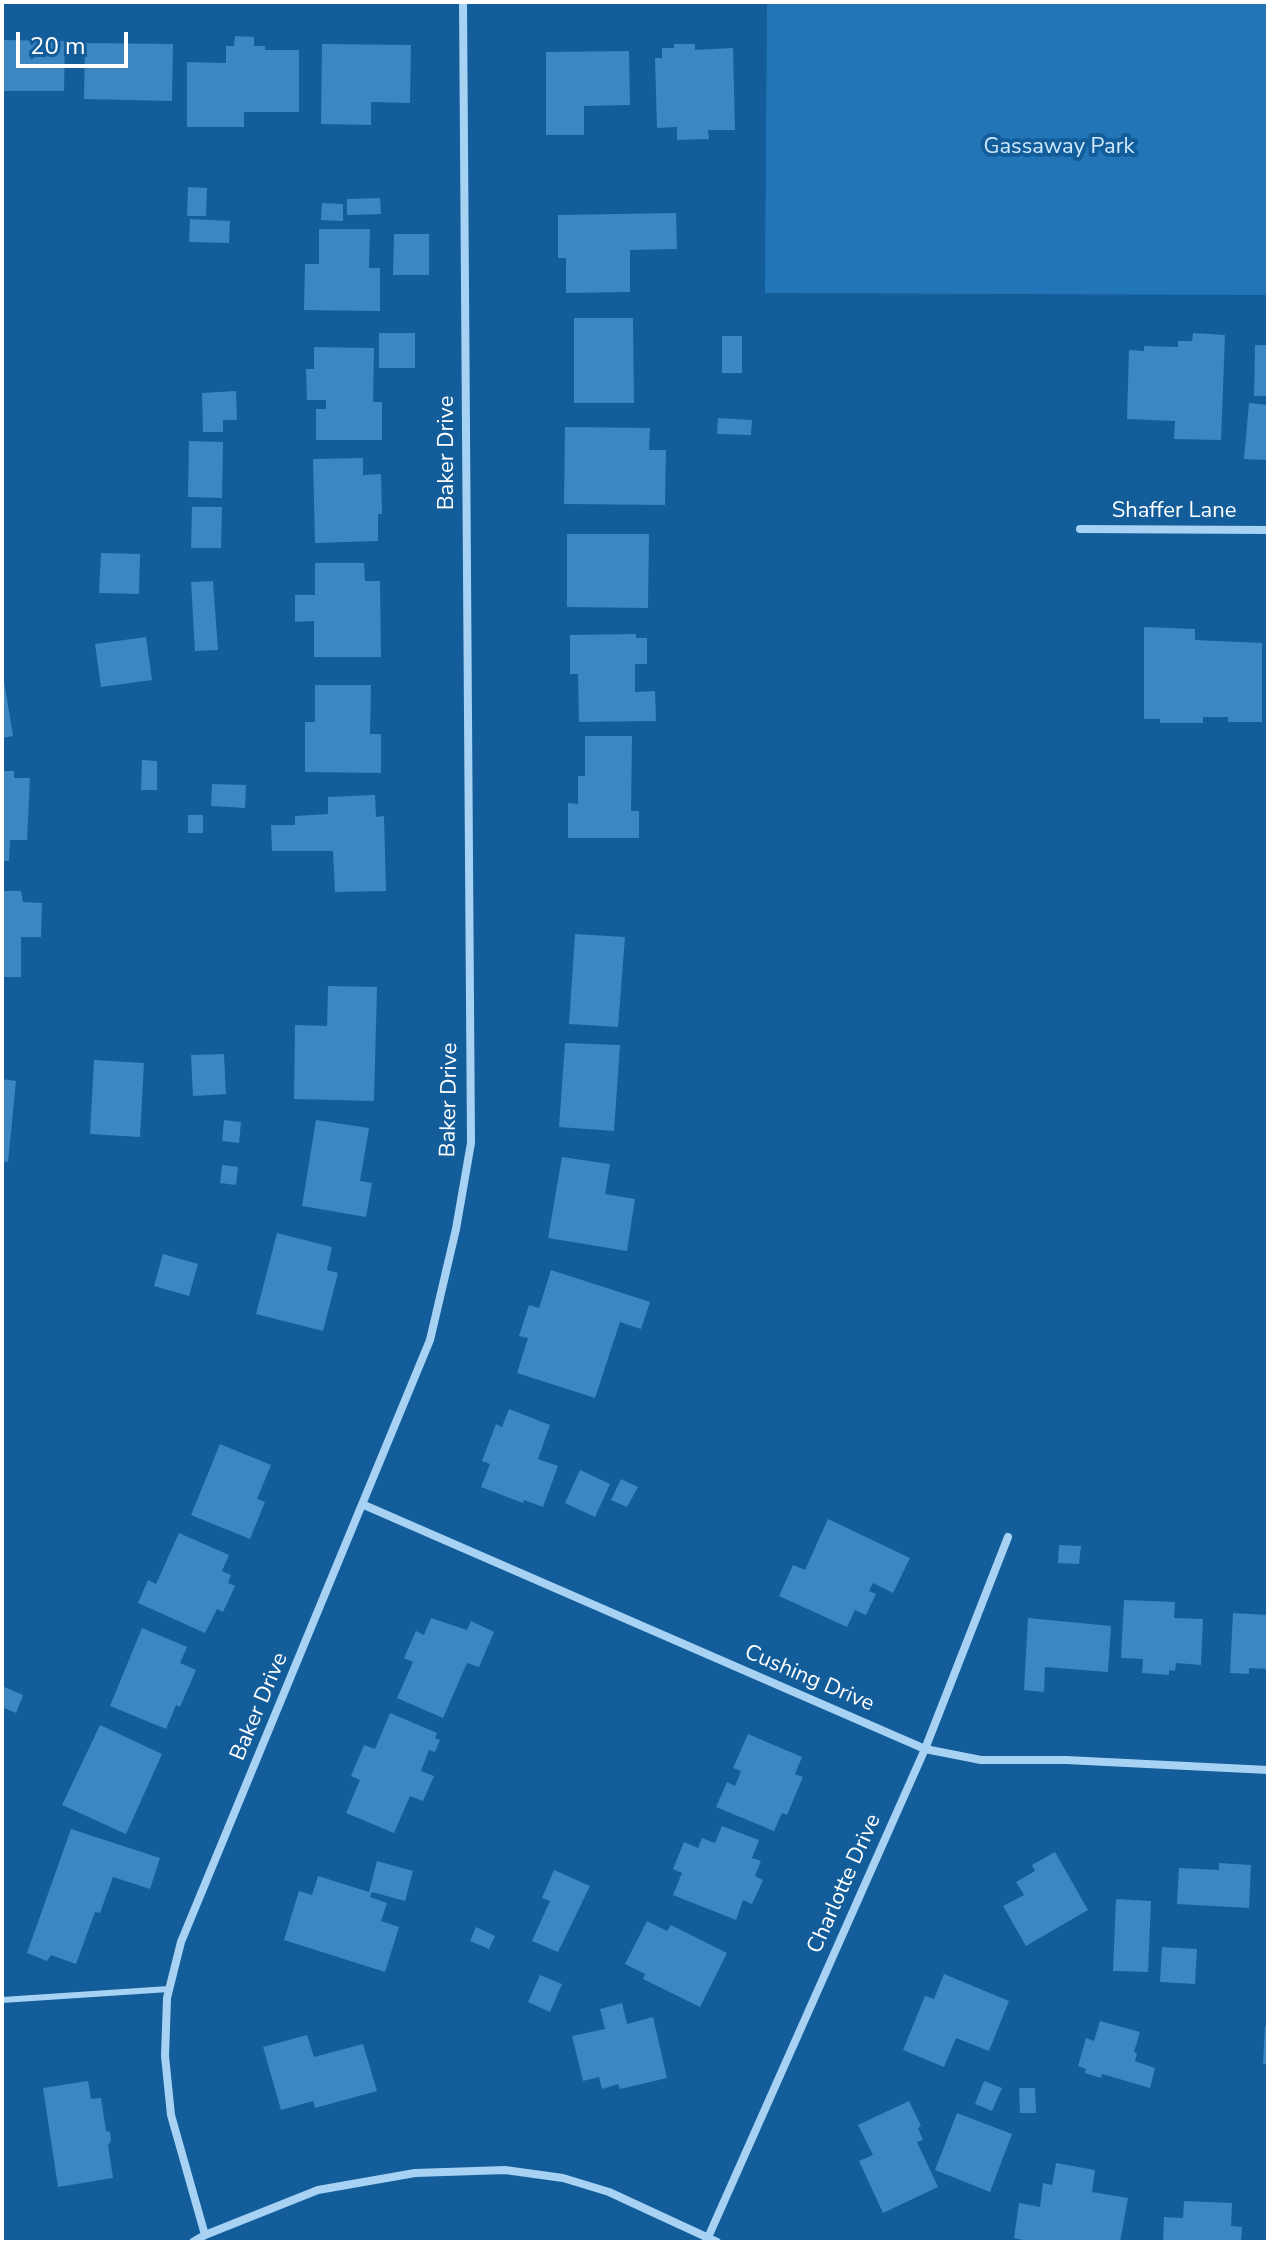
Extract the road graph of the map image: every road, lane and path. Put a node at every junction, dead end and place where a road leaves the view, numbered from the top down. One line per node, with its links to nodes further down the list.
1 (463, 2): 4 (street, Baker Drive)
2 (1080, 529): 3 (street, Shaffer Lane)
3 (1268, 530)
4 (364, 1505): 6 (street, Cushing Drive); 8 (street, Baker Drive)
5 (1008, 1537): 6 (street, Charlotte Drive)
6 (925, 1749): 7 (street, Cushing Drive); 11 (street, Charlotte Drive)
7 (1268, 1770)
8 (169, 1989): 9 (lane); 10 (street, Baker Drive)
9 (2, 2000)
10 (205, 2235): 11 (street); 12 (street)
11 (707, 2240): 13 (street)
12 (193, 2242)
13 (717, 2242)

